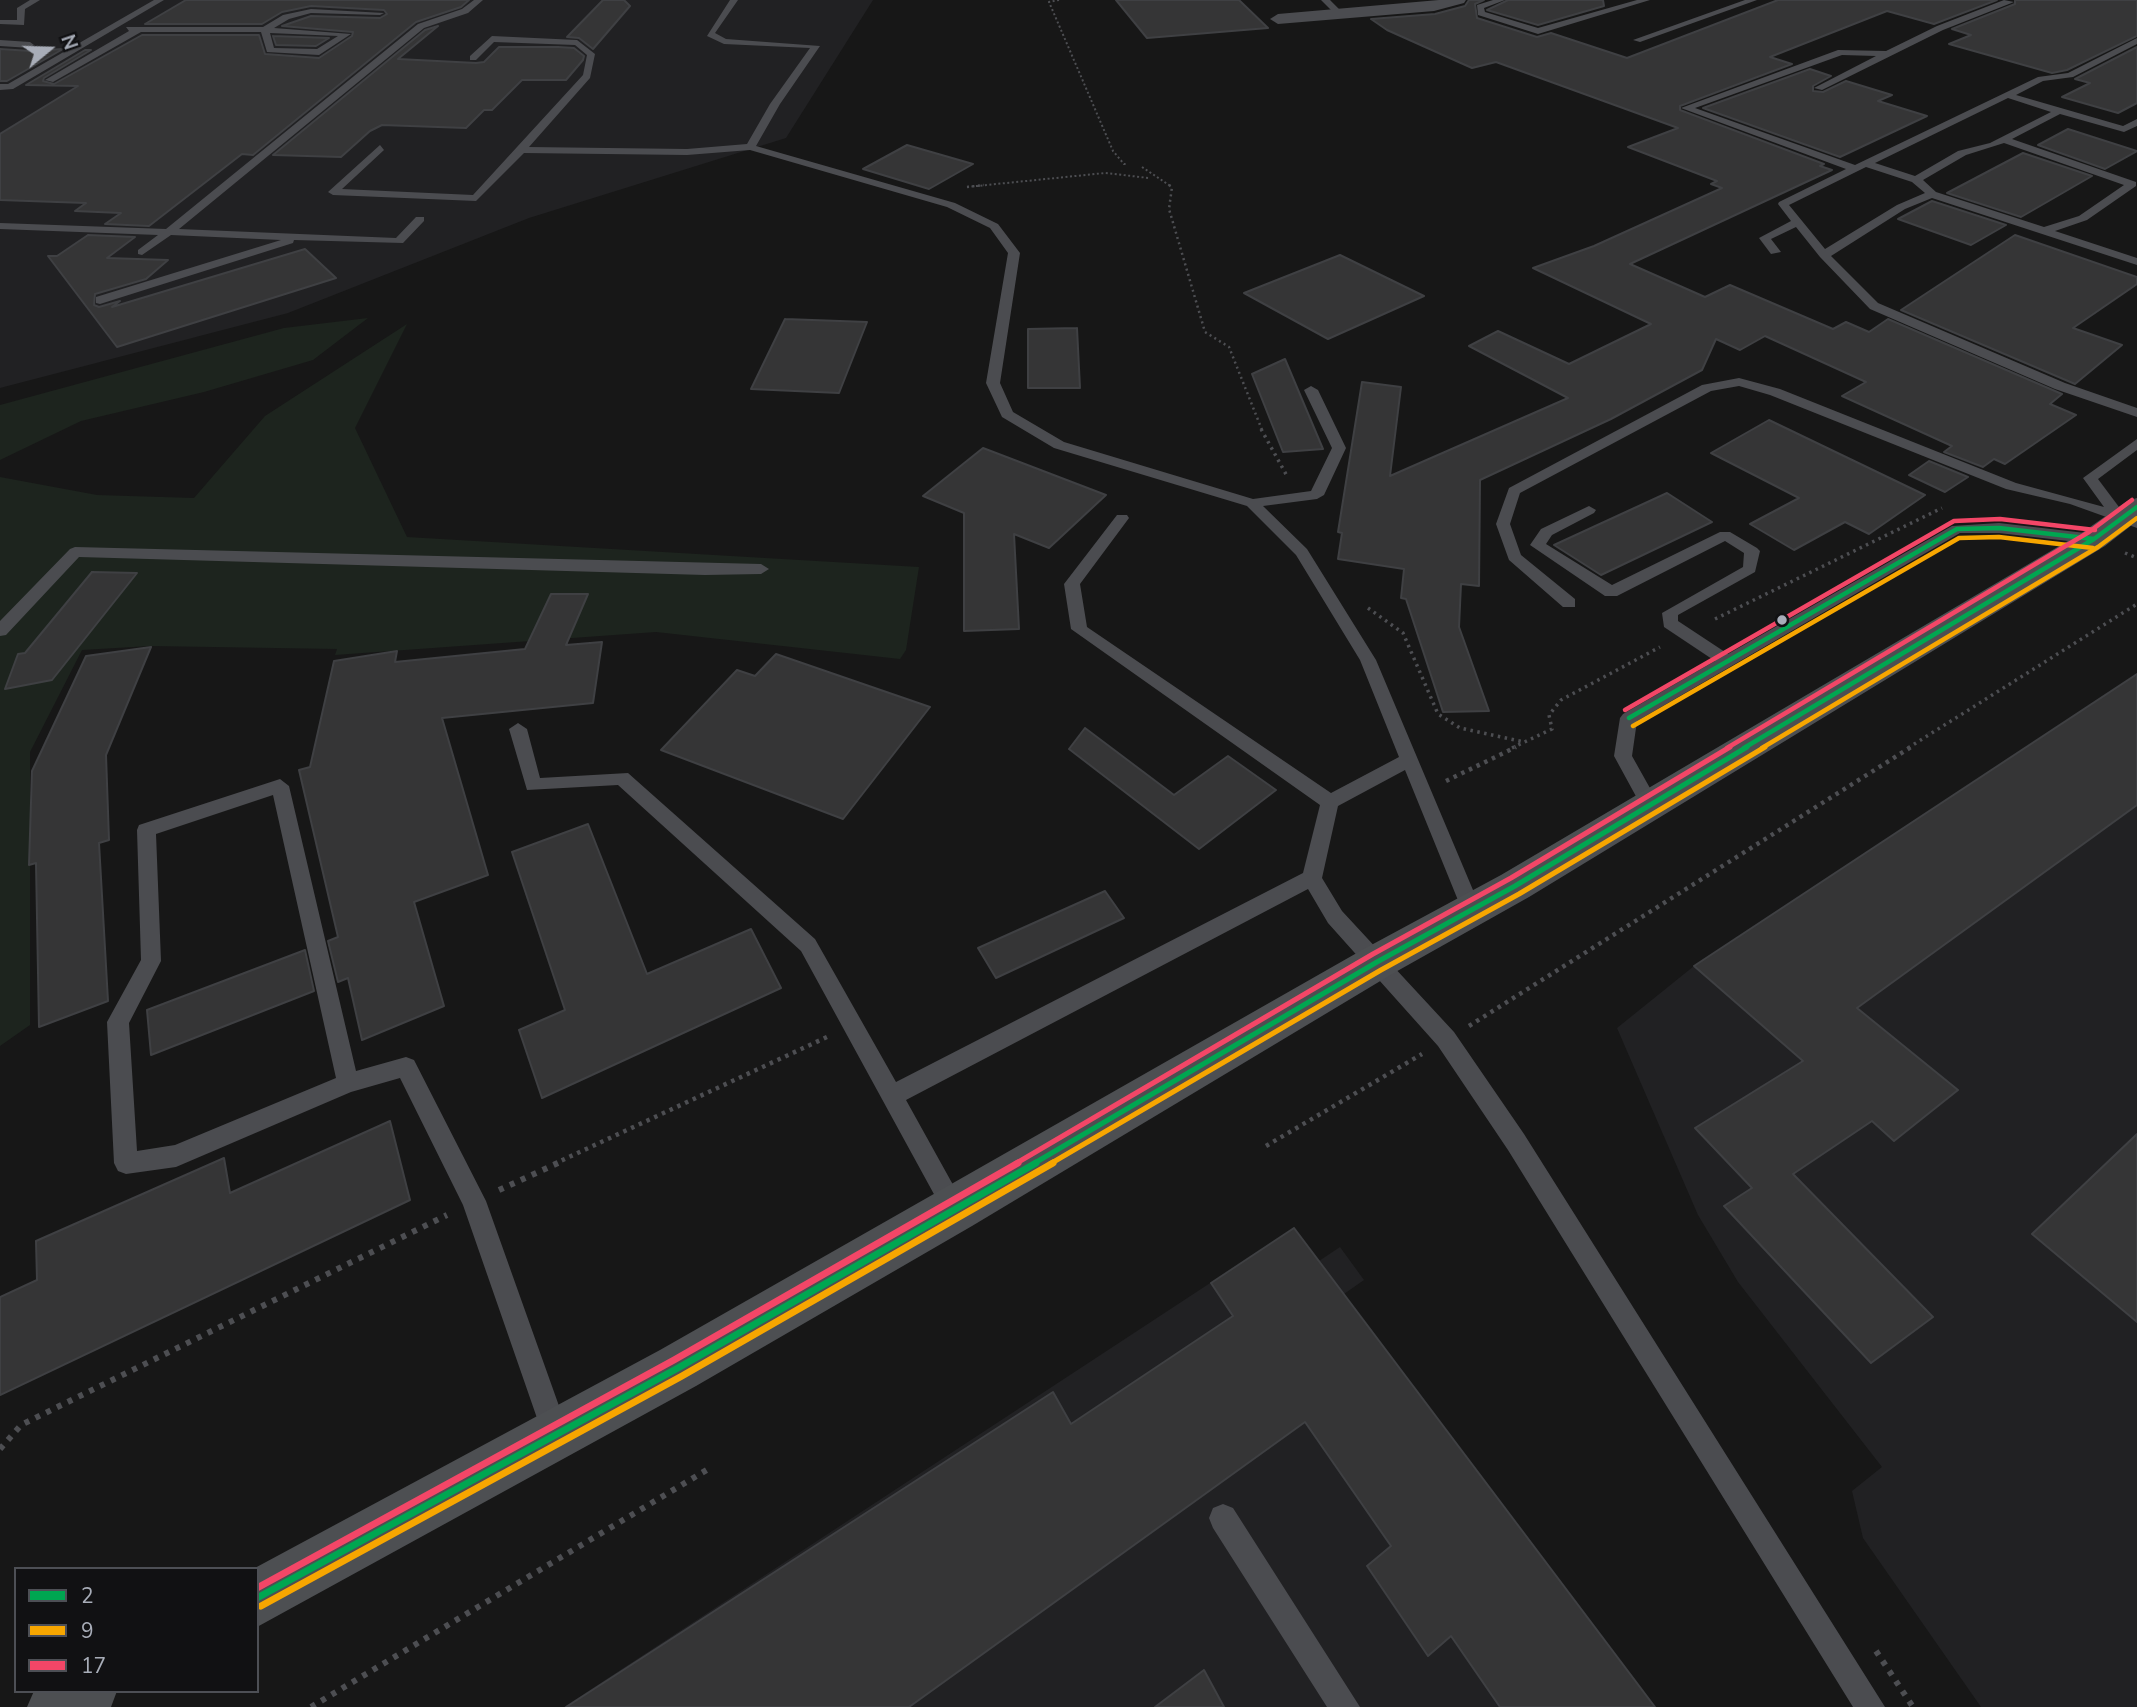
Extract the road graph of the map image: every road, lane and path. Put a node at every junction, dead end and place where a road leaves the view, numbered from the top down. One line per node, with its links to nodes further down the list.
1 (36, 0): 15 (lane)
2 (160, 0): 16 (lane)
3 (479, 0): 47 (lane)
4 (734, 0): 33 (lane)
5 (1059, 0): 36 (path)
6 (1325, 0): 13 (lane)
7 (1458, 0): 13 (street)
8 (1501, 0): 9 (lane)
9 (1646, 0)
10 (1753, 0): 19 (lane)
11 (2008, 0): 23 (lane)
12 (380, 13): 18 (lane)
13 (1340, 14): 14 (street)
14 (1278, 19)
15 (0, 22)
16 (110, 28): 17 (lane); 26 (lane)
17 (139, 29): 18 (lane); 25 (lane)
18 (265, 30): 18 (lane)
19 (1637, 40)
20 (2137, 41): 29 (lane)
21 (0, 43): 22 (lane)
22 (30, 45)
23 (1888, 54): 27 (lane); 38 (lane)
24 (473, 58): 35 (lane)
25 (50, 80)
26 (5, 87): 28 (lane)
27 (1819, 88)
28 (0, 93)
29 (2007, 95): 30 (lane); 38 (lane)
30 (2059, 111): 31 (lane); 32 (lane)
31 (2137, 122)
32 (2004, 140): 40 (lane); 46 (lane)
33 (750, 147): 35 (lane); 58 (lane)
34 (380, 148): 35 (lane)
35 (521, 150)
36 (1128, 164)
37 (1142, 167): 39 (path)
38 (1861, 167): 40 (lane); 44 (lane)
39 (1160, 180): 41 (path); 57 (path)
40 (1916, 180): 42 (lane)
41 (960, 189)
42 (1932, 194): 46 (lane); 51 (lane)
43 (420, 219): 48 (lane)
44 (1796, 222): 50 (lane); 51 (lane)
45 (0, 226): 47 (lane)
46 (2044, 231): 52 (lane)
47 (169, 232): 48 (lane); 49 (lane)
48 (303, 237): 53 (lane)
49 (142, 252)
50 (1775, 252)
51 (1824, 255): 55 (lane)
52 (2137, 262)
53 (100, 300)
54 (1311, 390): 57 (lane)
55 (2137, 413)
56 (2137, 443): 61 (lane)
57 (1298, 497): 58 (lane)
58 (1252, 503): 72 (lane)
59 (1589, 510): 68 (lane)
60 (1122, 519): 74 (lane)
61 (2133, 519): 62 (main road); 65 (lane)
62 (2094, 539): 68 (lane); 75 (main road)
63 (761, 569): 67 (lane)
64 (1361, 599): 71 (path)
65 (1569, 603)
66 (2137, 604): 80 (path)
67 (0, 631)
68 (1727, 662): 75 (lane)
69 (518, 729): 79 (lane)
70 (1552, 729): 71 (path)
71 (1524, 742): 73 (path)
72 (1411, 759): 73 (lane); 74 (lane)
73 (1423, 793): 77 (lane)
74 (1330, 802): 76 (lane)
75 (1651, 806): 77 (main road)
76 (1312, 878): 78 (lane); 82 (lane)
77 (1471, 909): 78 (main road)
78 (1377, 962): 80 (lane); 85 (main road)
79 (855, 1024): 82 (lane); 84 (path)
80 (1446, 1039): 83 (path); 95 (lane)
81 (348, 1083): 81 (lane); 84 (lane)
82 (893, 1095): 85 (lane)
83 (1266, 1146)
84 (474, 1201): 86 (lane); 87 (path)
85 (955, 1210): 86 (main road)
86 (557, 1435): 90 (main road)
87 (0, 1449)
88 (710, 1468): 93 (path)
89 (1223, 1518): 94 (lane)
90 (259, 1597)
91 (83, 1693): 92 (main road)
92 (58, 1707)
93 (311, 1707)
94 (1345, 1707)
95 (1870, 1707)

